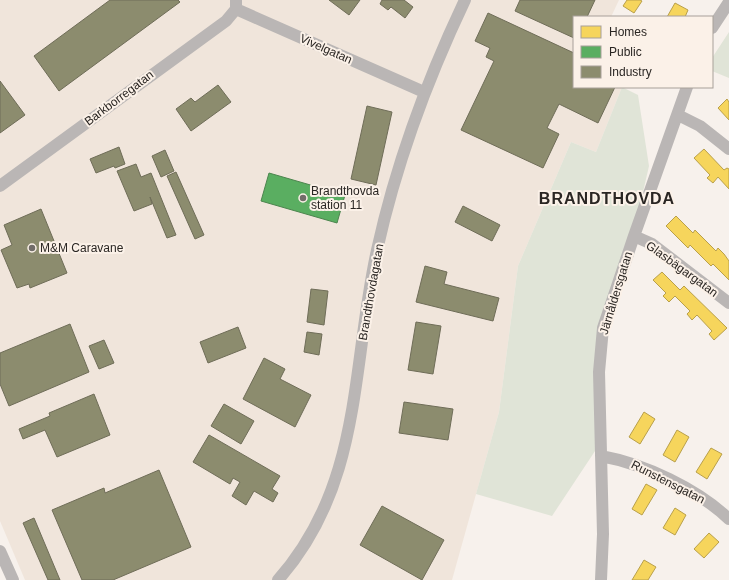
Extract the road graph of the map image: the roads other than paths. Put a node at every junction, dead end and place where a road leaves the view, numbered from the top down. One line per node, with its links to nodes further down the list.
1 (465, 0): 6 (street, Brandthovdagatan)
2 (729, 2): 4 (street)
3 (236, 5): 6 (street, Vivelgatan); 9 (street, Barkborregatan)
4 (713, 26)
5 (687, 88): 7 (street, Järnåldersgatan)
6 (424, 92): 16 (street, Brandthovdagatan)
7 (678, 115): 8 (street); 10 (street, Järnåldersgatan)
8 (729, 149)
9 (0, 186)
10 (634, 236): 11 (street, Glasbägargatan); 12 (street, Järnåldersgatan)
11 (729, 303)
12 (601, 456): 13 (street, Runstensgatan); 17 (street, Järnåldersgatan)
13 (729, 520)
14 (0, 551): 15 (street)
15 (12, 580)
16 (278, 580)
17 (601, 580)

